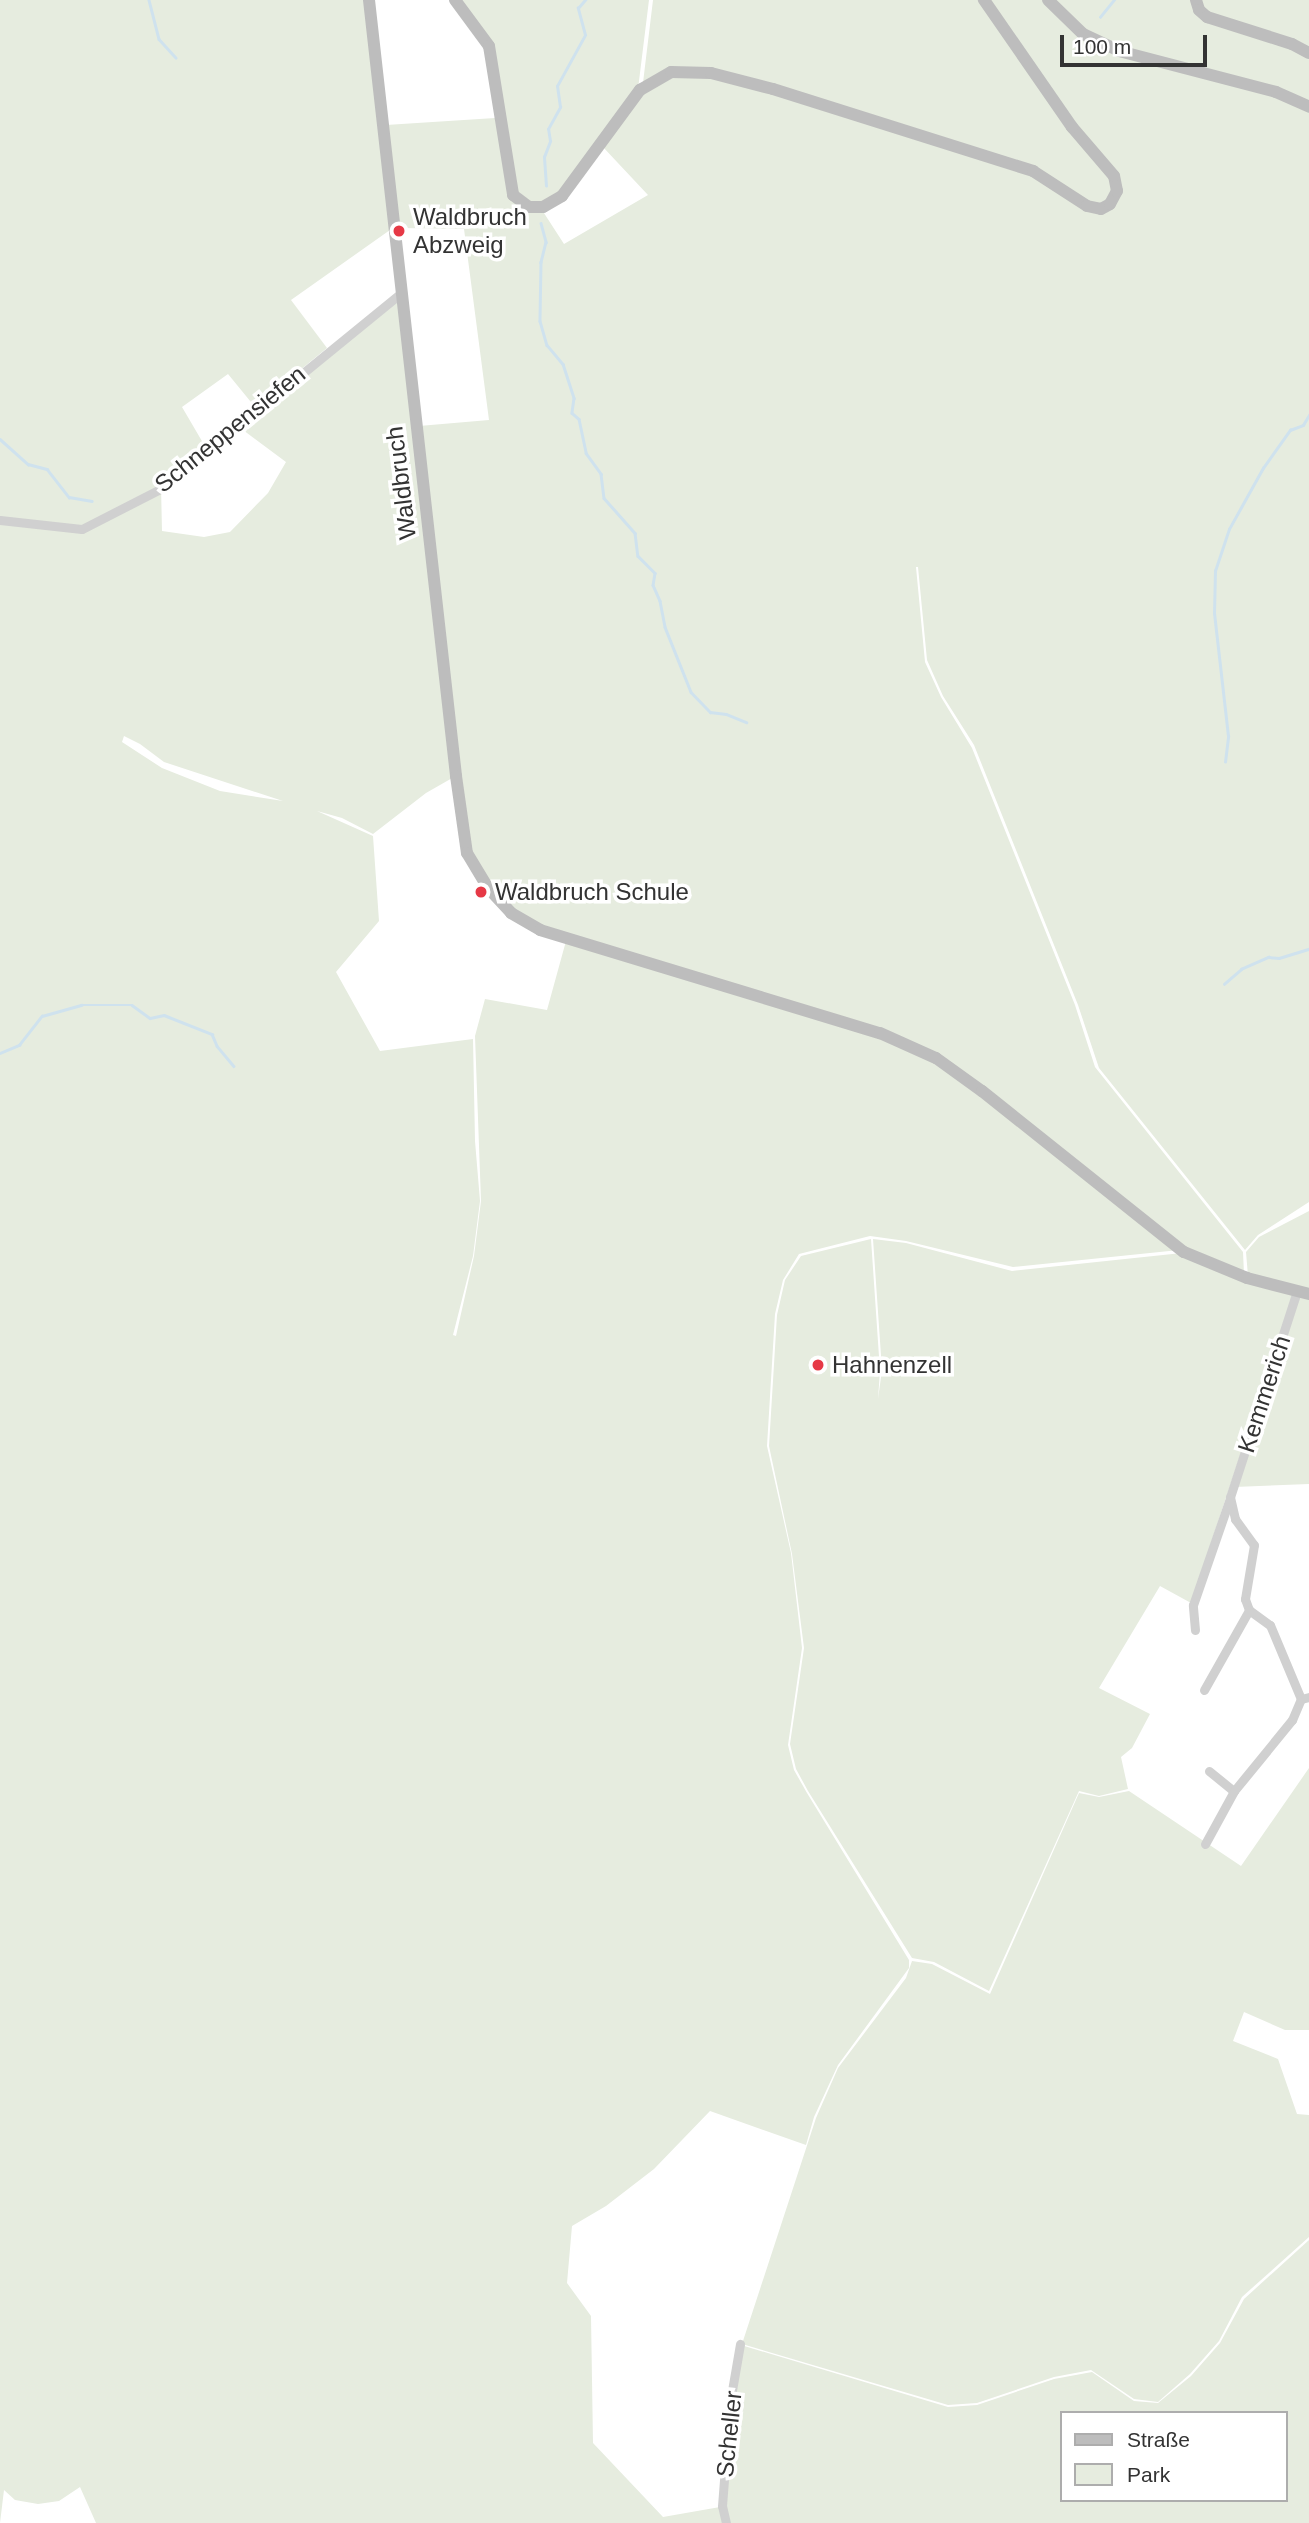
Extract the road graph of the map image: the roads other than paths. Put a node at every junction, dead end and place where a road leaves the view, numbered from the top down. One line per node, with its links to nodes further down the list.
1 (369, 0): 8 (street, Waldbruch)
2 (455, 0): 3 (street)
3 (984, 0)
4 (1048, 0): 7 (street)
5 (1196, 0): 6 (street)
6 (1309, 53)
7 (1309, 107)
8 (402, 292): 9 (street, Schneppensiefen); 10 (street, Waldbruch)
9 (0, 520)
10 (1303, 1292): 11 (street, Kemmerich)
11 (1230, 1497): 12 (street); 13 (street, Kemmerich)
12 (1249, 1610): 14 (street); 15 (street)
13 (1195, 1630)
14 (1204, 1690)
15 (1305, 1698): 17 (street)
16 (1209, 1771): 17 (street)
17 (1234, 1791): 18 (street)
18 (1205, 1844)
19 (740, 2344): 20 (street, Scheller)
20 (726, 2523)

